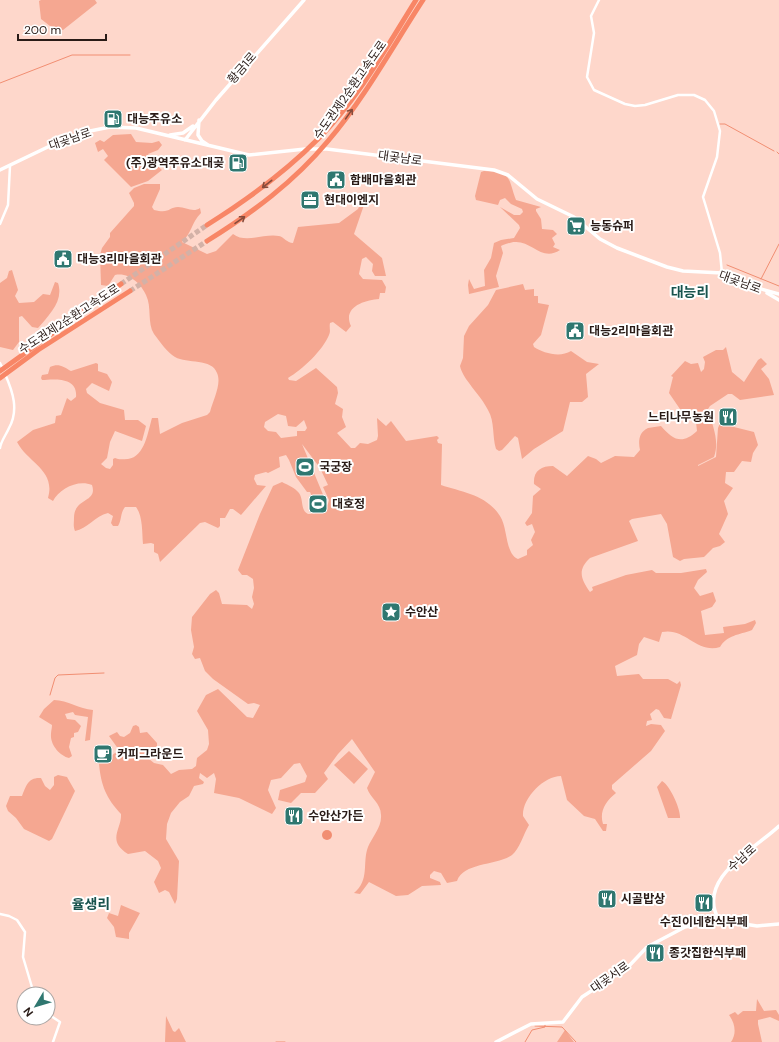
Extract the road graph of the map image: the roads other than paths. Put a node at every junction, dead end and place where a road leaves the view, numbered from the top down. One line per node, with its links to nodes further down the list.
1 (304, 0): 5 (street, 황금1로)
2 (416, 0): 12 (highway, 수도권제2순환고속도로, one-way to 12)
3 (423, 0): 13 (highway, 수도권제2순환고속도로, one-way to 3)
4 (599, 0): 14 (street)
5 (200, 119): 6 (street); 7 (street, 황금1로); 8 (street)
6 (165, 135): 7 (street, 대곶남로); 9 (street, 대곶남로)
7 (185, 140): 8 (street, 대곶남로)
8 (210, 147): 14 (street, 대곶남로)
9 (10, 166): 10 (street, 대곶남로); 11 (street)
10 (0, 170)
11 (0, 224)
12 (207, 225)
13 (207, 241)
14 (722, 273): 16 (street, 대곶남로)
15 (121, 284): 21 (highway, 수도권제2순환고속도로)
16 (763, 290): 18 (street, 대곶남로); 19 (street)
17 (130, 291): 21 (highway, 수도권제2순환고속도로)
18 (779, 294)
19 (779, 300)
20 (0, 362): 23 (street)
21 (10, 367): 22 (highway, 수도권제2순환고속도로)
22 (0, 376)
23 (0, 448)
24 (779, 826): 26 (street, 수남로)
25 (0, 913): 28 (street)
26 (719, 920): 27 (street, 대곶서로); 31 (street, 대곶서로)
27 (779, 924)
28 (32, 986)
29 (56, 1019): 30 (street)
30 (53, 1042)
31 (496, 1042)

